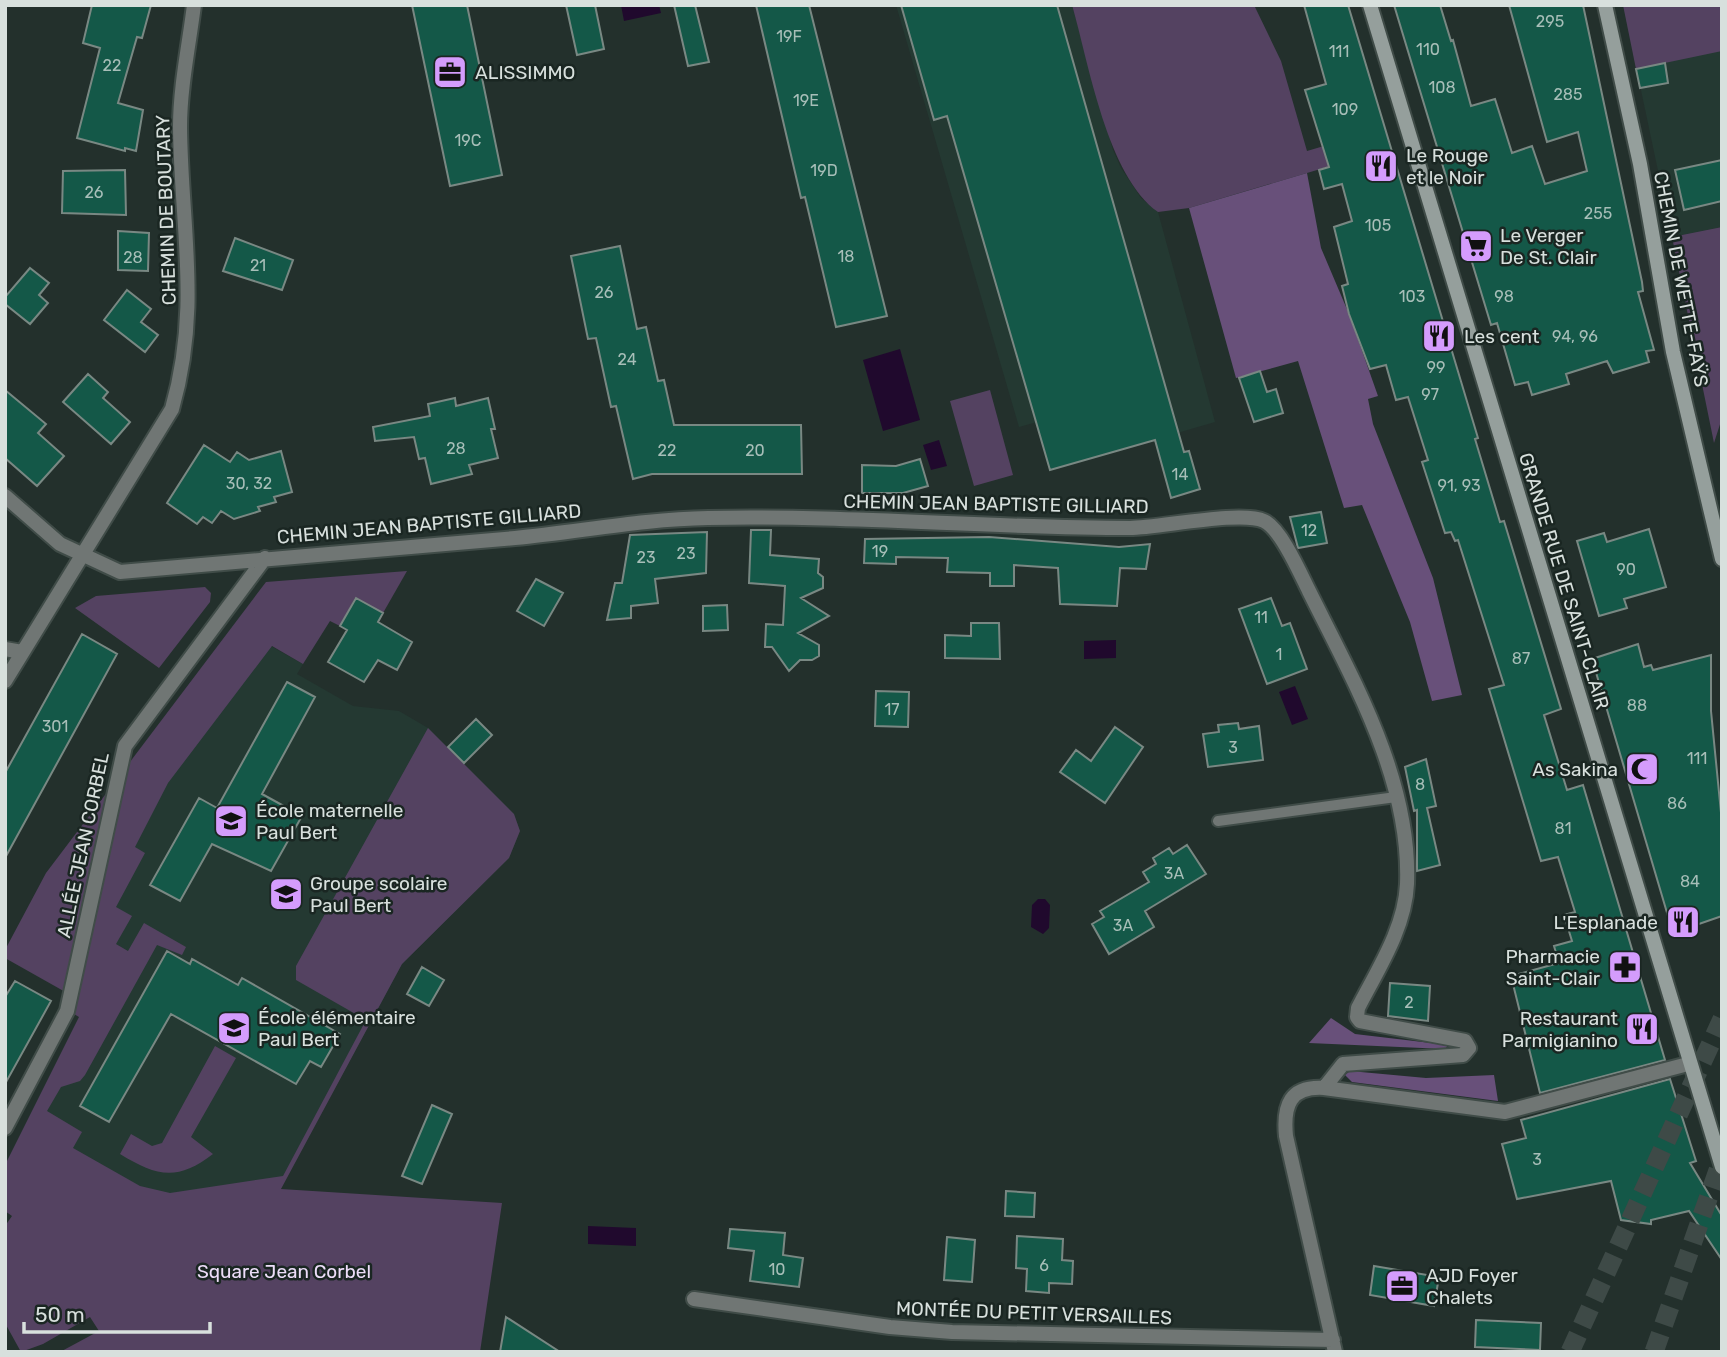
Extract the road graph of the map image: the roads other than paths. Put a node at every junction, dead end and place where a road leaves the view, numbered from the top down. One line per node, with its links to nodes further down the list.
1 (194, 5): 5 (street, CHEMIN DE BOUTARY)
2 (1370, 5): 13 (main road, GRANDE RUE DE SAINT-CLAIR)
3 (1605, 5): 7 (main road, CHEMIN DE WETTE-FAŸS)
4 (5, 496): 5 (street, CHEMIN JEAN BAPTISTE GILLIARD)
5 (82, 555): 6 (street, CHEMIN JEAN BAPTISTE GILLIARD); 9 (street, CHEMIN DE BOUTARY)
6 (265, 558): 11 (street, CHEMIN JEAN BAPTISTE GILLIARD); 15 (street, ALLÉE JEAN CORBEL)
7 (1722, 559)
8 (5, 649): 9 (street)
9 (22, 652): 10 (street, CHEMIN DE BOUTARY)
10 (5, 681)
11 (1396, 797): 12 (lane); 14 (street, CHEMIN JEAN BAPTISTE GILLIARD)
12 (1219, 821)
13 (1688, 1064): 14 (street, MONTÉE DU PETIT VERSAILLES); 16 (main road, GRANDE RUE DE SAINT-CLAIR)
14 (1324, 1088): 18 (street, MONTÉE DU PETIT VERSAILLES)
15 (5, 1128)
16 (1722, 1167)
17 (694, 1299): 18 (street, MONTÉE DU PETIT VERSAILLES)
18 (1334, 1346)

